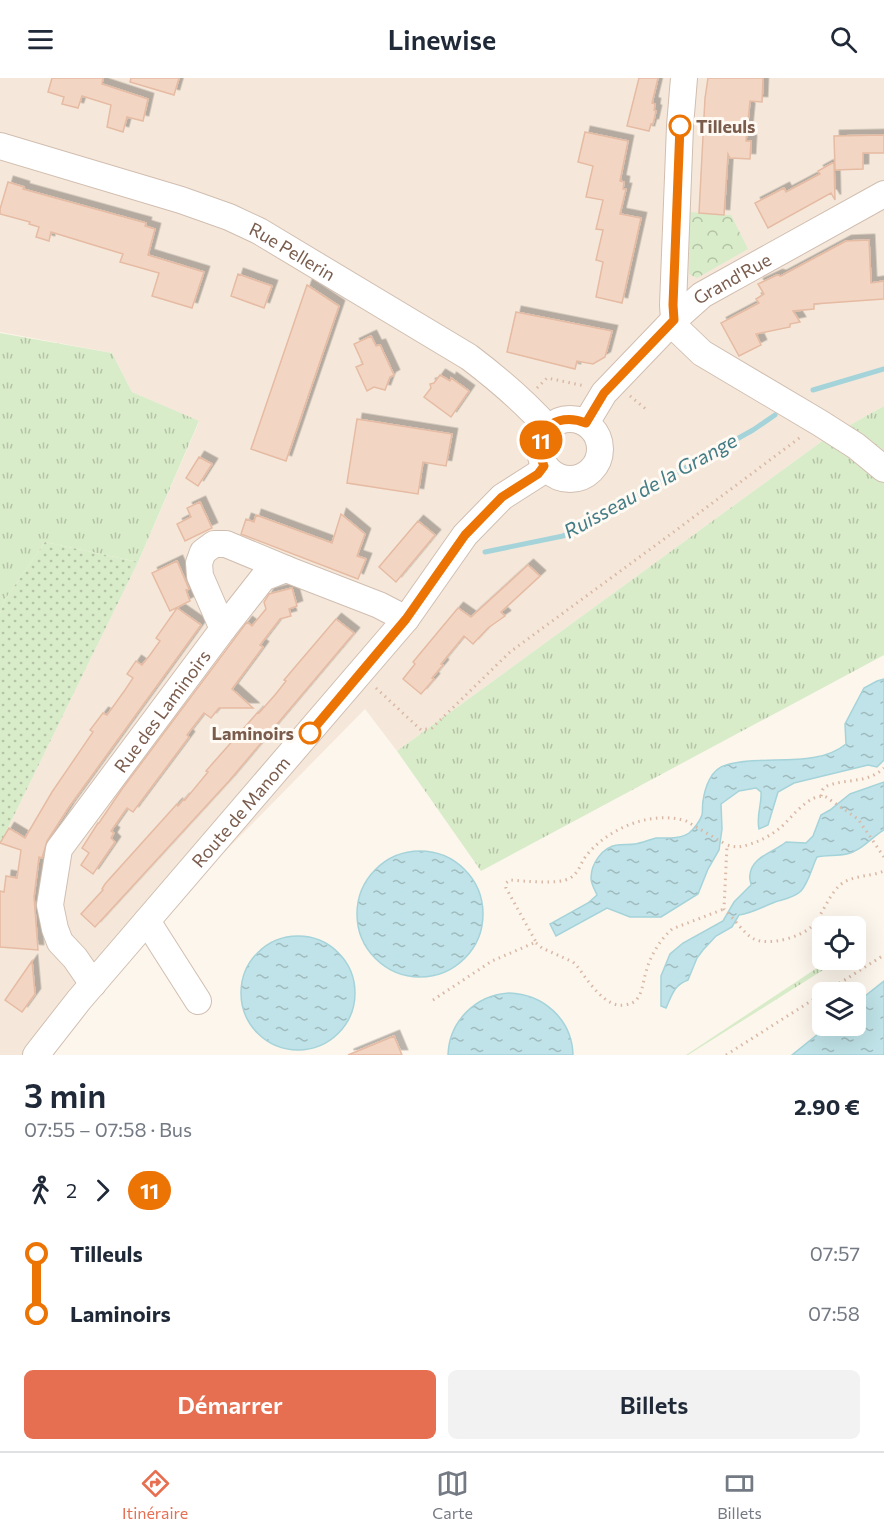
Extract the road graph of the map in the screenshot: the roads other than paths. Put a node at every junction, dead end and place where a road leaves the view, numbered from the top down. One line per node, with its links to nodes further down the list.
1 (684, 78): 4 (street)
2 (0, 146): 6 (street, Rue Pellerin)
3 (884, 194): 4 (street, Grand'Rue)
4 (674, 320): 5 (street, Grand'Rue); 8 (street)
5 (586, 423): 6 (street); 7 (street)
6 (548, 428): 7 (street)
7 (544, 466): 10 (street, Route de Manom)
8 (884, 469)
9 (286, 569): 10 (street); 11 (street, Rue des Laminoirs); 11 (street)
10 (406, 619): 12 (street, Route de Manom)
11 (223, 629): 13 (street, Rue des Laminoirs)
12 (147, 921): 13 (street, Route de Manom); 14 (street)
13 (93, 984): 15 (street, Route de Manom)
14 (198, 1001)
15 (36, 1055)

